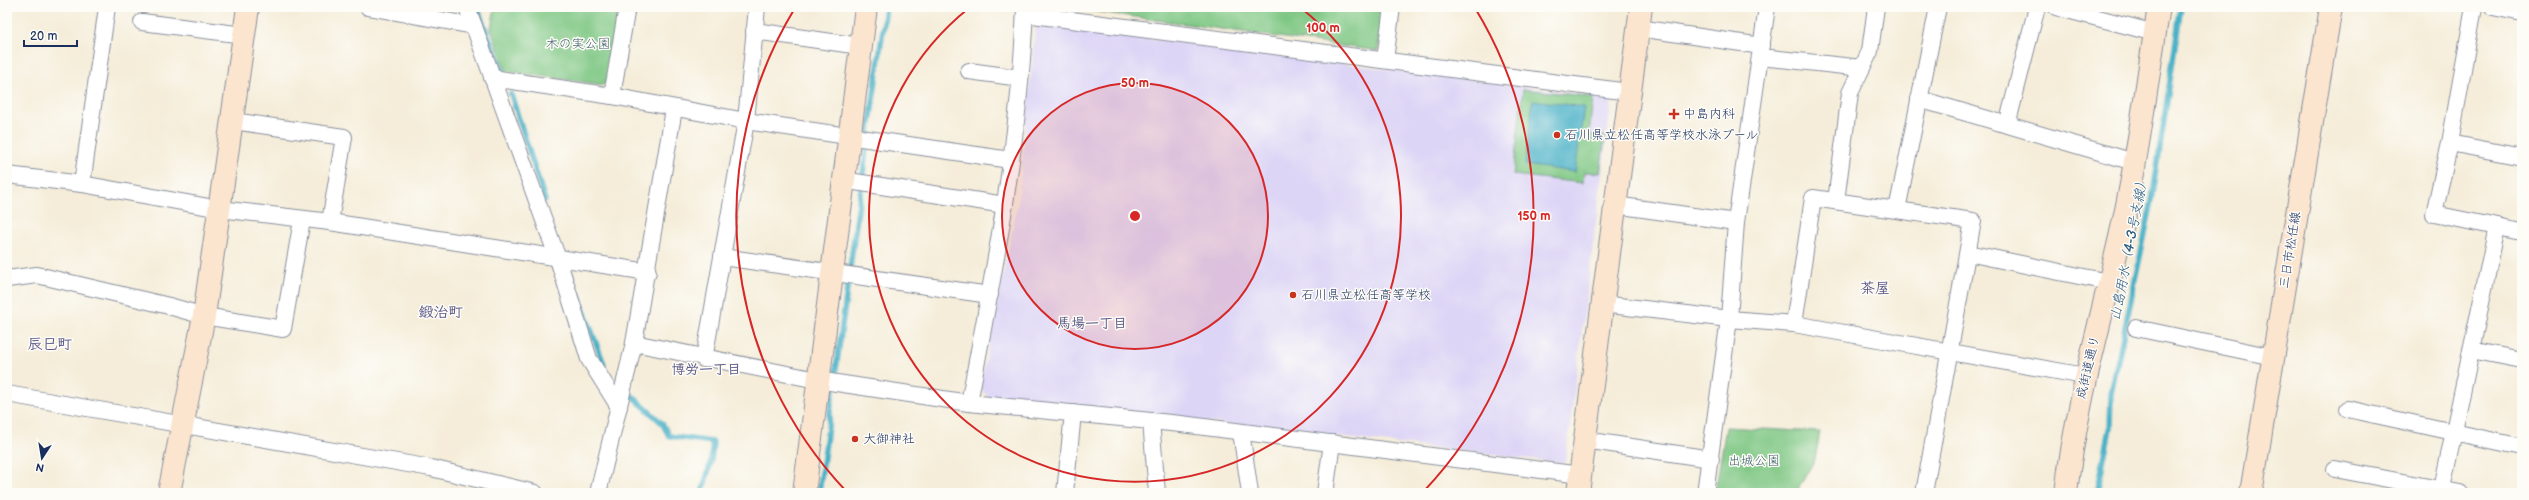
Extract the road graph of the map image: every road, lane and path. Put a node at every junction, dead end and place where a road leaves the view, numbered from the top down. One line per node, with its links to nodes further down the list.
1 (107, 7): 47 (street)
2 (248, 7): 25 (street)
3 (368, 7): 22 (street)
4 (467, 7): 22 (street)
5 (627, 7): 34 (street)
6 (757, 7): 23 (street)
7 (866, 7): 26 (street)
8 (1392, 7): 28 (street)
9 (1767, 7): 27 (street)
10 (1876, 7): 29 (street)
11 (1938, 7): 35 (street)
12 (2037, 7): 39 (street)
13 (2056, 7): 24 (street)
14 (2159, 7): 24 (street, 成街道通り)
15 (2331, 7): 74 (street, 三日市松任線)
16 (2474, 7): 41 (street)
17 (2493, 7): 19 (street)
18 (1025, 10): 28 (street); 32 (street)
19 (2522, 12)
20 (1639, 17): 27 (street); 33 (street)
21 (142, 22): 25 (street)
22 (474, 26): 31 (street)
23 (754, 31): 26 (street); 38 (street)
24 (2155, 32): 44 (street, 成街道通り)
25 (244, 35): 37 (street)
26 (860, 46): 40 (street)
27 (1761, 52): 29 (street); 55 (street)
28 (1385, 60): 33 (street)
29 (1862, 68): 48 (street)
30 (969, 71): 32 (street)
31 (492, 78): 34 (street); 60 (street)
32 (1020, 78): 43 (street)
33 (1629, 92): 50 (street)
34 (612, 96): 36 (street)
35 (1919, 99): 39 (street); 52 (street)
36 (674, 109): 38 (street); 61 (street)
37 (233, 121): 51 (street); 54 (street)
38 (746, 121): 40 (street); 59 (street)
39 (2007, 125): 44 (street)
40 (863, 138): 43 (street); 46 (street)
41 (2450, 143): 42 (street); 56 (street)
42 (2522, 157)
43 (1010, 160): 49 (street)
44 (2134, 162): 64 (street, 成街道通り)
45 (7, 175): 47 (street)
46 (857, 183): 49 (street); 62 (street)
47 (82, 184): 51 (street)
48 (1836, 201): 52 (street); 69 (street)
49 (1005, 205): 65 (street)
50 (1615, 205): 55 (street); 66 (street)
51 (220, 209): 53 (street); 67 (street)
52 (1897, 210): 58 (street)
53 (302, 220): 54 (street); 67 (street)
54 (330, 222): 60 (street)
55 (1736, 222): 68 (street)
56 (2497, 227): 57 (street); 73 (street)
57 (2522, 232)
58 (1968, 253): 64 (street); 72 (street)
59 (722, 257): 62 (street); 75 (street)
60 (558, 259): 61 (street); 81 (street)
61 (648, 272): 71 (street)
62 (844, 273): 65 (street); 78 (street)
63 (7, 279): 67 (street)
64 (2108, 282): 77 (street, 成街道通り)
65 (990, 295): 80 (street)
66 (1602, 304): 68 (street); 88 (street)
67 (204, 316): 85 (street)
68 (1729, 319): 69 (street); 91 (street)
69 (1794, 324): 72 (street)
70 (2136, 328): 74 (street)
71 (634, 343): 75 (street); 81 (street)
72 (1951, 350): 77 (street); 104 (street)
73 (2471, 350): 76 (street); 87 (street)
74 (2273, 357): 106 (street, 三日市松任線)
75 (704, 359): 78 (street)
76 (2522, 360)
77 (2085, 376): 105 (street, 成街道通り)
78 (829, 381): 80 (street); 98 (street)
79 (7, 394): 85 (street)
80 (969, 403): 83 (street)
81 (619, 407): 97 (street)
82 (2348, 409): 87 (street)
83 (1073, 413): 84 (street); 99 (street)
84 (1151, 421): 86 (street); 100 (street)
85 (182, 423): 95 (street); 96 (street)
86 (1241, 432): 89 (street); 101 (street)
87 (2454, 432): 90 (street); 94 (street)
88 (1585, 440): 91 (street); 93 (street)
89 (1332, 443): 93 (street); 102 (street)
90 (2522, 447)
91 (1711, 459): 103 (street)
92 (2335, 469): 94 (street)
93 (1579, 484)
94 (2442, 491): 107 (street)
95 (169, 493)
96 (534, 493)
97 (598, 493)
98 (804, 493)
99 (1065, 493)
100 (1157, 493)
101 (1250, 493)
102 (1325, 493)
103 (1705, 493)
104 (1924, 493)
105 (2066, 493)
106 (2251, 493)
107 (2460, 493)

